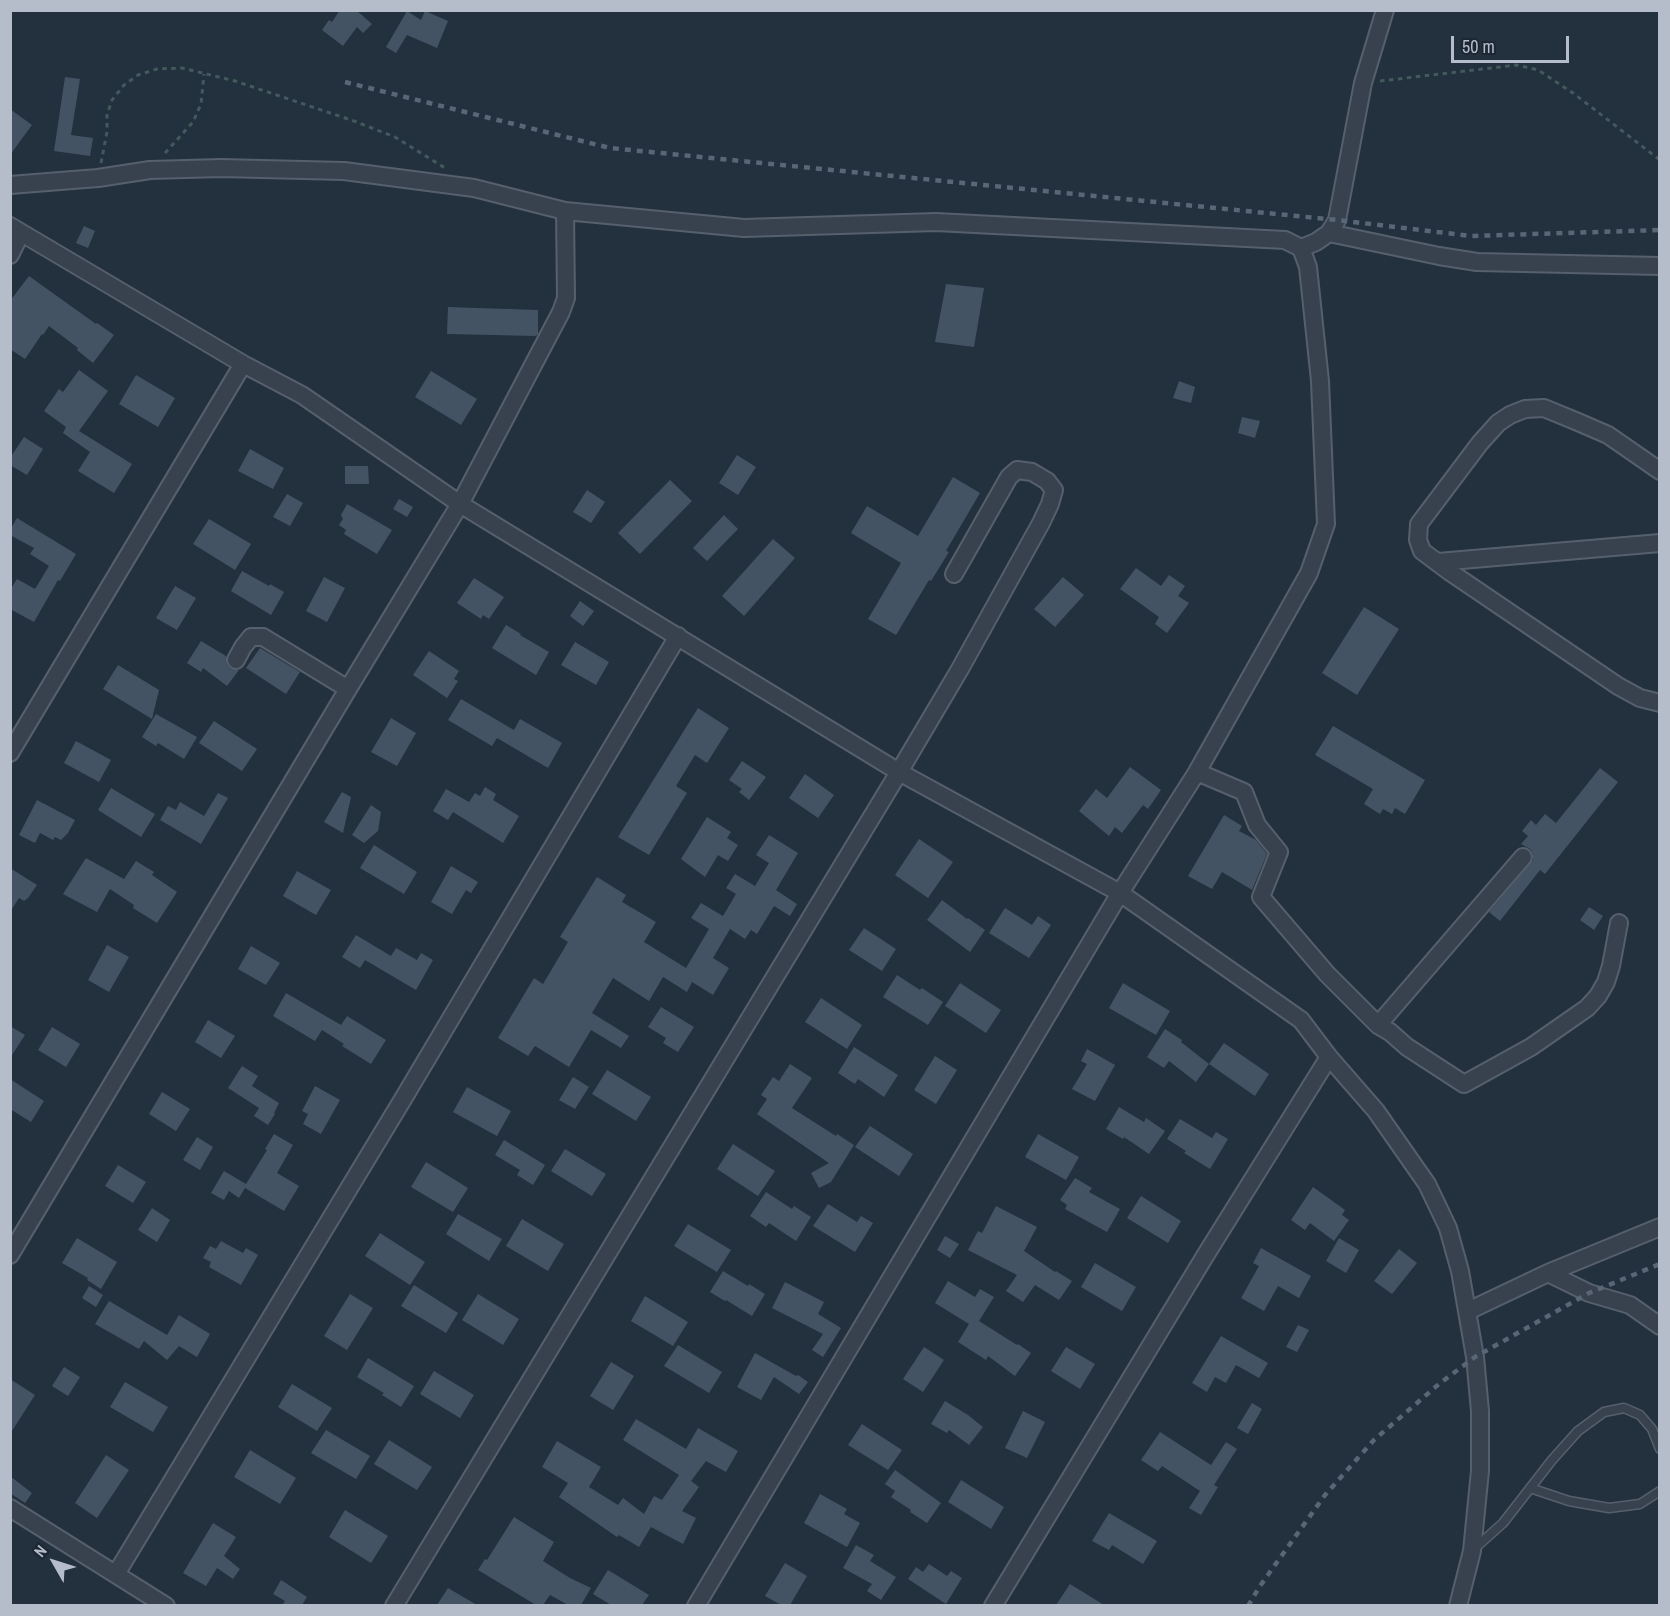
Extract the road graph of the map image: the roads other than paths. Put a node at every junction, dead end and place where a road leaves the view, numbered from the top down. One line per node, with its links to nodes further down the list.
1 (1385, 10): 5 (street)
2 (10, 185): 3 (street)
3 (565, 211): 6 (street); 11 (street)
4 (16, 230): 7 (street); 9 (street)
5 (1329, 233): 6 (street); 8 (street)
6 (1301, 248): 21 (street)
7 (10, 255)
8 (1659, 266)
9 (243, 364): 11 (street); 19 (street)
10 (1659, 471): 13 (street)
11 (460, 504): 15 (street); 17 (street)
12 (1659, 543): 13 (street)
13 (1438, 562): 18 (street)
14 (954, 574): 20 (street)
15 (678, 636): 20 (street); 37 (street)
16 (236, 660): 17 (street)
17 (348, 689): 28 (street)
18 (1659, 703)
19 (10, 753)
20 (899, 772): 23 (street); 39 (street)
21 (1197, 772): 23 (street); 25 (street)
22 (1523, 857): 25 (street)
23 (1120, 893): 26 (street); 40 (street)
24 (1619, 923): 25 (street)
25 (1378, 1025)
26 (1329, 1057): 30 (street); 41 (street)
27 (1659, 1227): 29 (street)
28 (10, 1255)
29 (1548, 1273): 30 (street); 31 (street)
30 (1468, 1311): 36 (street)
31 (1659, 1326)
32 (1659, 1449): 33 (lane)
33 (1530, 1488): 34 (lane); 36 (lane)
34 (1659, 1491)
35 (10, 1508): 37 (street)
36 (1472, 1551): 42 (street)
37 (116, 1574): 38 (street)
38 (166, 1605)
39 (394, 1605)
40 (696, 1605)
41 (993, 1605)
42 (1458, 1605)

